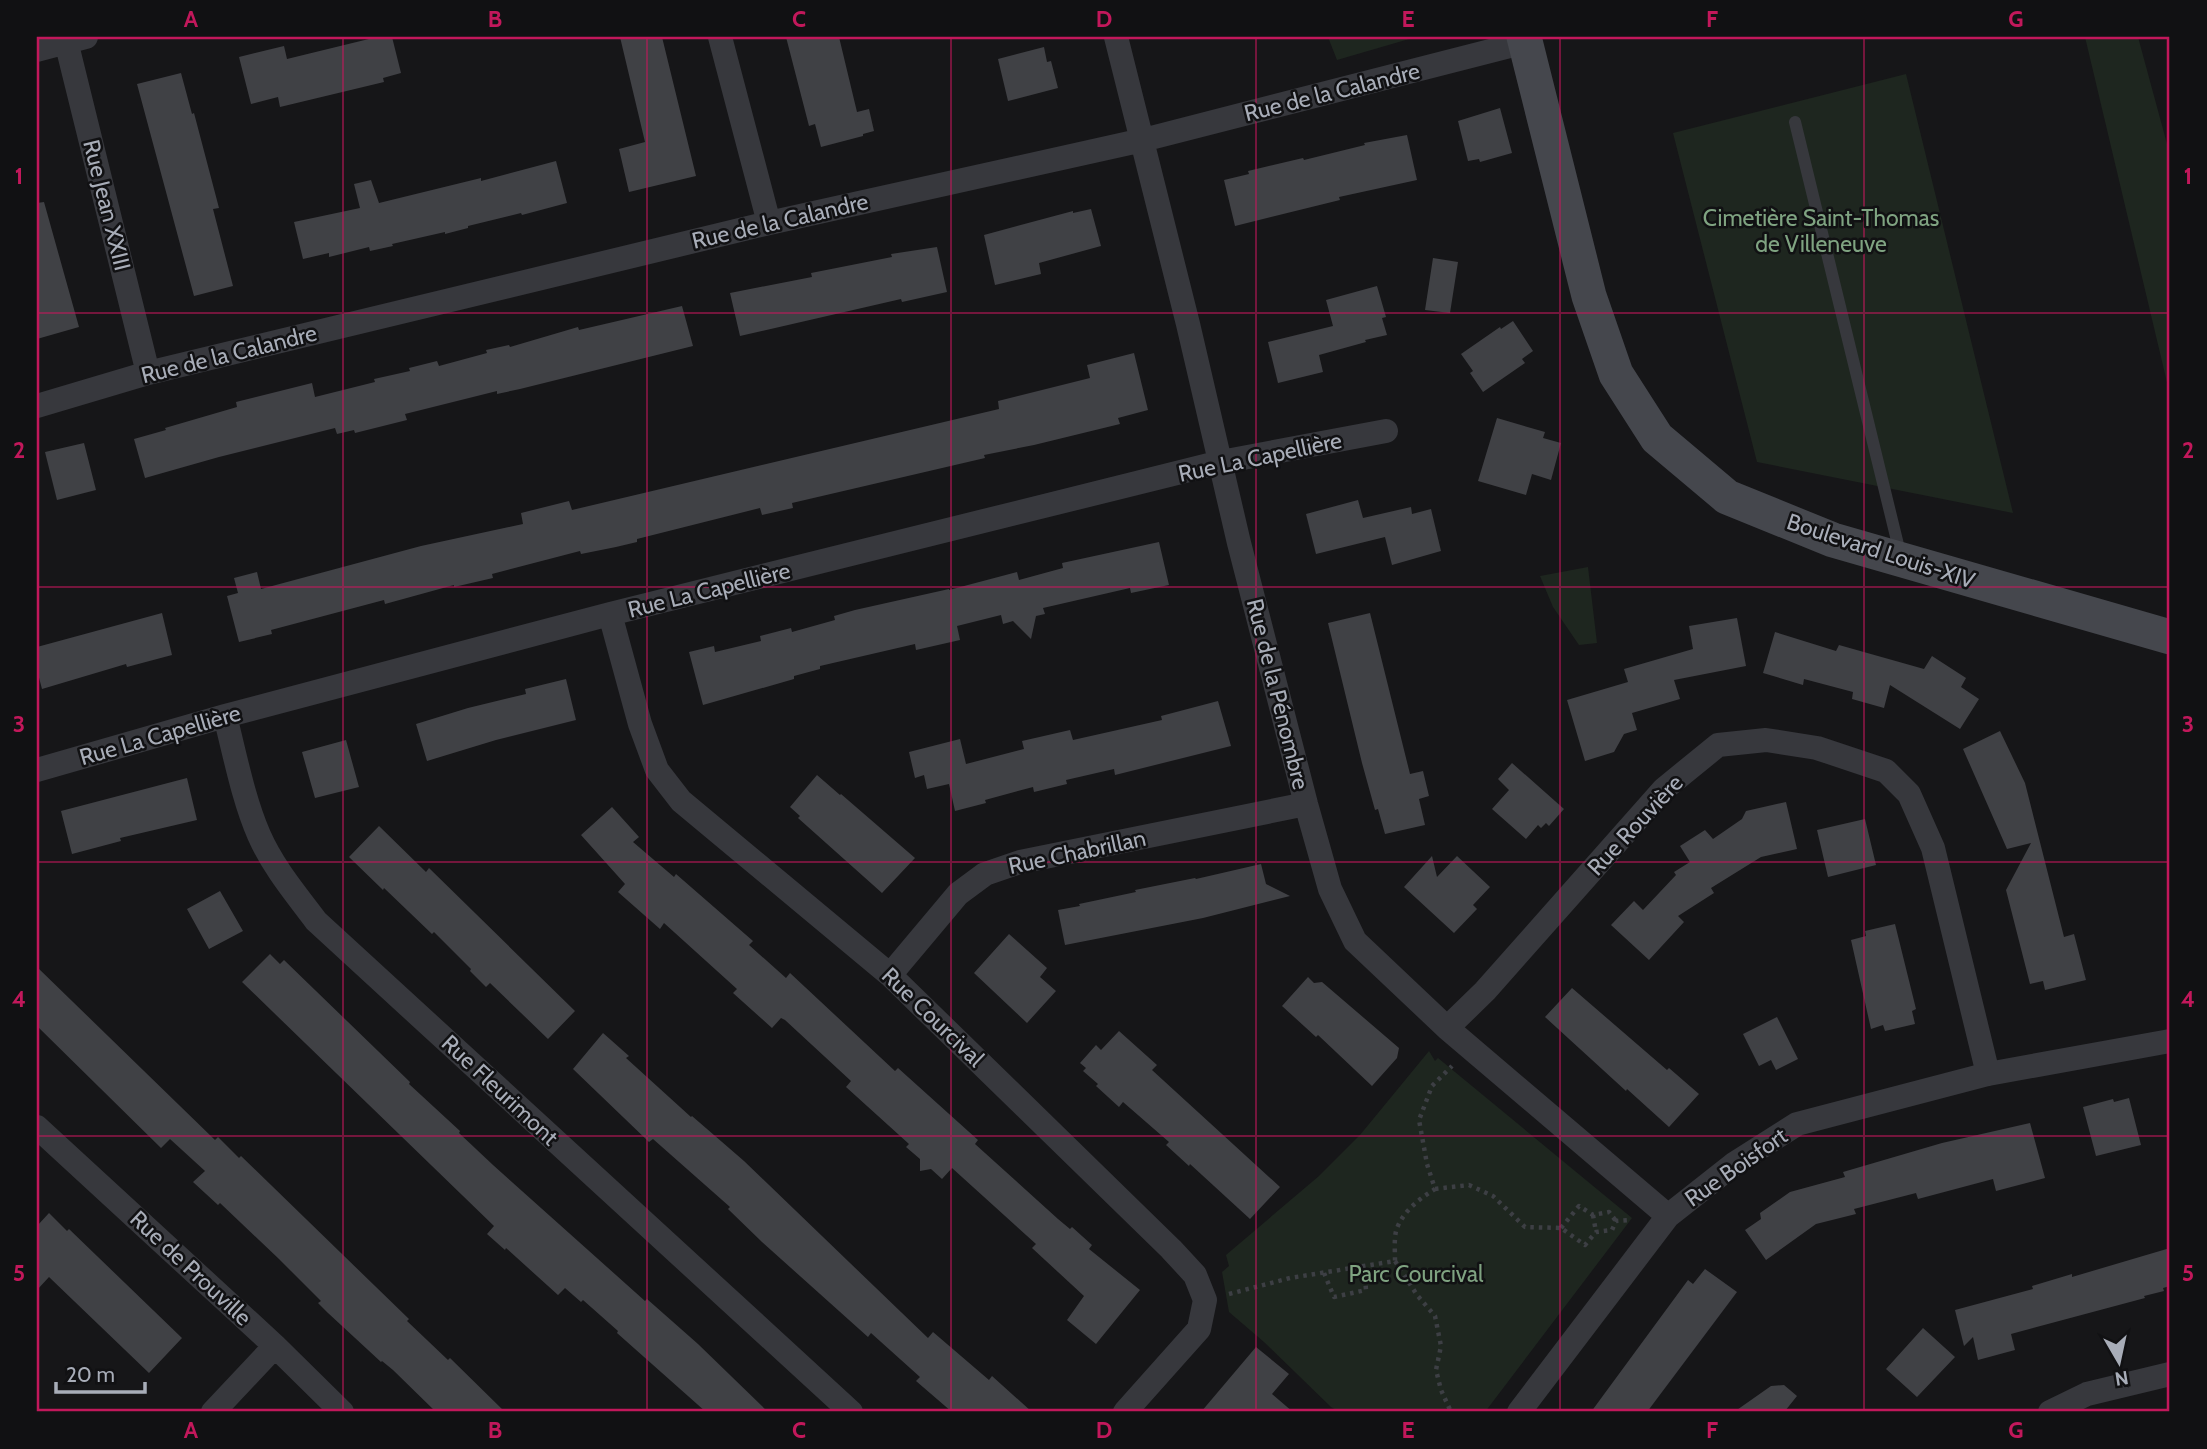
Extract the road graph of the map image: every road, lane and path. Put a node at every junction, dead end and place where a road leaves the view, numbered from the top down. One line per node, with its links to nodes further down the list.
1 (720, 37): 8 (street)
2 (1116, 37): 7 (street, Rue de la Pénombre)
3 (72, 39): 5 (street); 9 (street, Rue Jean XXIII)
4 (1525, 40): 7 (street, Rue de la Calandre); 13 (main road, Boulevard Louis-XIV)
5 (37, 50)
6 (1795, 122): 13 (lane)
7 (1143, 140): 8 (street, Rue de la Calandre); 12 (street, Rue de la Pénombre)
8 (769, 223): 9 (street, Rue de la Calandre)
9 (148, 373): 10 (street, Rue de la Calandre)
10 (37, 406)
11 (1386, 431): 12 (street, Rue La Capellière)
12 (1221, 462): 14 (street, Rue La Capellière); 18 (street, Rue de la Pénombre)
13 (1902, 560): 15 (main road, Boulevard Louis-XIV)
14 (610, 614): 16 (street, Rue La Capellière); 19 (street, Rue Courcival)
15 (2170, 637)
16 (225, 716): 17 (street, Rue La Capellière); 39 (street, Rue Fleurimont)
17 (37, 770)
18 (1306, 804): 19 (street, Rue Chabrillan); 20 (street, Rue de la Pénombre)
19 (890, 975): 34 (street, Rue Courcival)
20 (1447, 1028): 22 (street, Rue de la Pénombre); 23 (street, Rue Rouvière)
21 (2170, 1041): 23 (street, Rue Boisfort)
22 (1469, 1048): 25 (path); 27 (street, Rue de la Pénombre)
23 (1989, 1074): 27 (street, Rue Boisfort)
24 (37, 1127): 35 (street, Rue de Prouville)
25 (1435, 1188): 29 (path); 31 (path)
26 (1592, 1215): 28 (path); 29 (path); 30 (path)
27 (1668, 1216): 28 (path); 42 (street, Rue Boisfort)
28 (1616, 1221): 30 (path)
29 (1561, 1228): 30 (path)
30 (1596, 1232)
31 (1395, 1261): 32 (path); 41 (path)
32 (1364, 1266): 33 (path); 33 (path)
33 (1324, 1273): 34 (path)
34 (1205, 1300): 40 (street)
35 (275, 1346): 37 (street); 38 (street, Rue de Prouville)
36 (2170, 1374): 43 (street)
37 (213, 1412)
38 (342, 1412)
39 (851, 1412)
40 (1125, 1412)
41 (1451, 1412)
42 (1519, 1412)
43 (2050, 1412)

